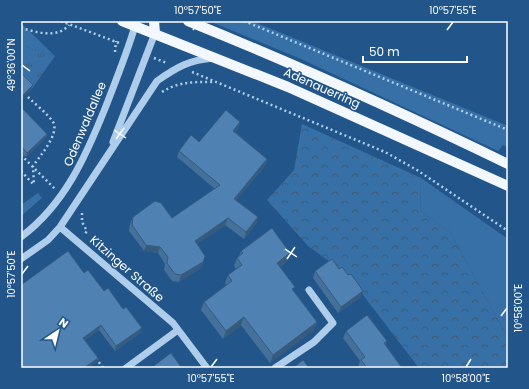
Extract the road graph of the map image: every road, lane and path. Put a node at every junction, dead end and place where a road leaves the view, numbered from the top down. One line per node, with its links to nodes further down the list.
1 (61, 21): 7 (path)
2 (122, 21): 6 (main road, Adenauerring)
3 (154, 21): 9 (main road)
4 (188, 21): 17 (main road, Adenauerring)
5 (244, 21): 14 (path)
6 (137, 23): 9 (main road, Adenauerring); 27 (street, Odenwaldallee)
7 (69, 25): 8 (path); 10 (path)
8 (21, 28)
9 (155, 33): 11 (main road, Adenauerring); 16 (street)
10 (113, 58)
11 (216, 58): 16 (street); 21 (main road, Adenauerring)
12 (161, 93): 26 (path)
13 (28, 97): 18 (path)
14 (508, 130)
15 (21, 155): 18 (path)
16 (107, 157): 25 (street)
17 (508, 164)
18 (33, 166): 19 (path); 22 (path)
19 (21, 171)
20 (58, 183): 22 (path)
21 (508, 186)
22 (54, 188): 23 (path)
23 (51, 193)
24 (86, 206): 28 (path)
25 (60, 227): 28 (street, Kitzinger Straße); 29 (street)
26 (508, 231)
27 (21, 237)
28 (78, 242): 31 (street, Kitzinger Straße)
29 (21, 259)
30 (309, 290): 36 (street)
31 (178, 330): 34 (street); 35 (street, Kitzinger Straße)
32 (94, 356): 33 (path)
33 (103, 368)
34 (126, 368)
35 (207, 368)
36 (275, 368)

